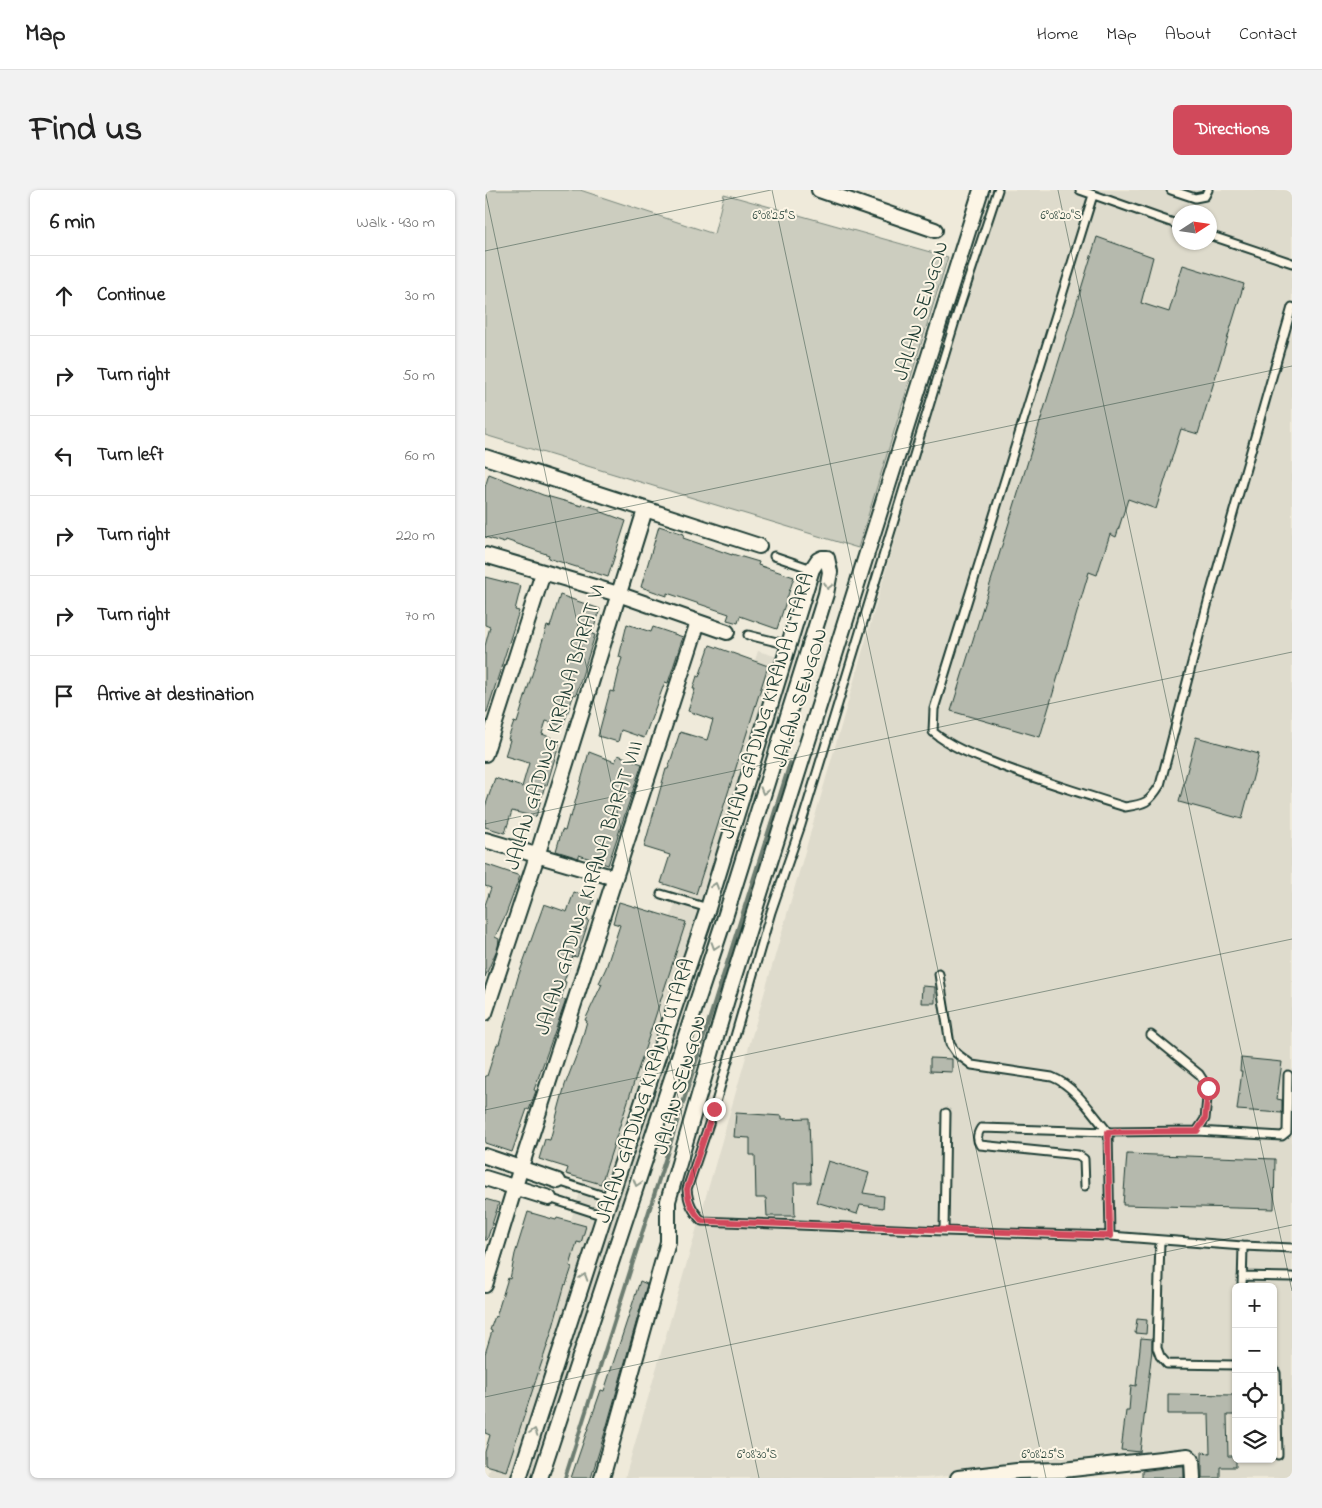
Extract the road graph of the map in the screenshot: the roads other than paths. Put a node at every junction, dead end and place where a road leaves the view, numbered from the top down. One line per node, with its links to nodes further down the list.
1 (819, 190): 9 (street)
2 (981, 190): 68 (street, JALAN SENGON)
3 (998, 190): 51 (lane)
4 (1079, 190): 7 (lane)
5 (1171, 190): 6 (lane)
6 (1208, 190)
7 (1093, 195): 8 (lane); 12 (lane)
8 (1172, 223)
9 (935, 230)
10 (1217, 238): 11 (lane)
11 (1292, 263)
12 (1292, 307)
13 (485, 457): 14 (street)
14 (645, 510): 15 (street); 20 (street, JALAN GADING KIRANA BARAT VI)
15 (759, 546)
16 (485, 555): 19 (street)
17 (774, 556): 18 (lane)
18 (812, 569): 24 (street, JALAN GADING KIRANA UTARA); 25 (street, JALAN GADING KIRANA UTARA, one-way to 25)
19 (543, 573): 20 (street); 26 (street)
20 (618, 594): 21 (street); 28 (street, JALAN GADING KIRANA BARAT VI)
21 (698, 622): 22 (street); 29 (street, JALAN GADING KIRANA BARAT VIII)
22 (727, 632)
23 (748, 635): 24 (lane)
24 (789, 645): 25 (street); 31 (street, JALAN GADING KIRANA UTARA, one-way to 24)
25 (807, 651): 32 (street, JALAN GADING KIRANA UTARA, one-way to 32)
26 (485, 754)
27 (485, 840): 28 (street)
28 (537, 856): 29 (street); 34 (street, JALAN GADING KIRANA BARAT VI)
29 (615, 878): 41 (street, JALAN GADING KIRANA BARAT VIII)
30 (661, 894): 31 (lane)
31 (708, 908): 32 (street); 47 (street, JALAN GADING KIRANA UTARA)
32 (726, 914): 48 (street, JALAN GADING KIRANA UTARA, one-way to 48)
33 (939, 974): 39 (lane)
34 (485, 1013)
35 (1151, 1035): 38 (lane)
36 (1288, 1075): 38 (lane)
37 (946, 1113): 51 (lane)
38 (1197, 1131): 39 (lane)
39 (1108, 1132): 44 (lane); 52 (lane)
40 (485, 1156): 41 (street)
41 (521, 1167): 43 (street); 45 (street, JALAN GADING KIRANA BARAT VIII)
42 (485, 1178): 45 (street)
43 (557, 1181): 47 (lane)
44 (1085, 1186)
45 (515, 1187): 46 (street); 59 (street, JALAN GADING KIRANA BARAT VIII)
46 (549, 1198): 49 (lane)
47 (610, 1198): 48 (street); 49 (street, JALAN GADING KIRANA UTARA)
48 (630, 1204): 50 (street, JALAN GADING KIRANA UTARA)
49 (603, 1216): 50 (street); 66 (street, JALAN GADING KIRANA UTARA, one-way to 49)
50 (624, 1223): 67 (street, JALAN GADING KIRANA UTARA)
51 (944, 1231): 52 (lane)
52 (1110, 1236): 53 (lane)
53 (1160, 1240): 54 (lane); 60 (lane)
54 (1243, 1246): 55 (lane); 56 (lane)
55 (1291, 1248)
56 (1242, 1276): 57 (lane); 58 (lane)
57 (1289, 1277)
58 (1242, 1283)
59 (485, 1285)
60 (1232, 1365)
61 (1276, 1373): 62 (lane)
62 (1277, 1418)
63 (1110, 1471): 64 (street); 70 (street)
64 (1062, 1474): 65 (street)
65 (1016, 1475): 69 (street)
66 (519, 1478)
67 (540, 1478)
68 (602, 1478)
69 (958, 1478)
70 (1193, 1478)

